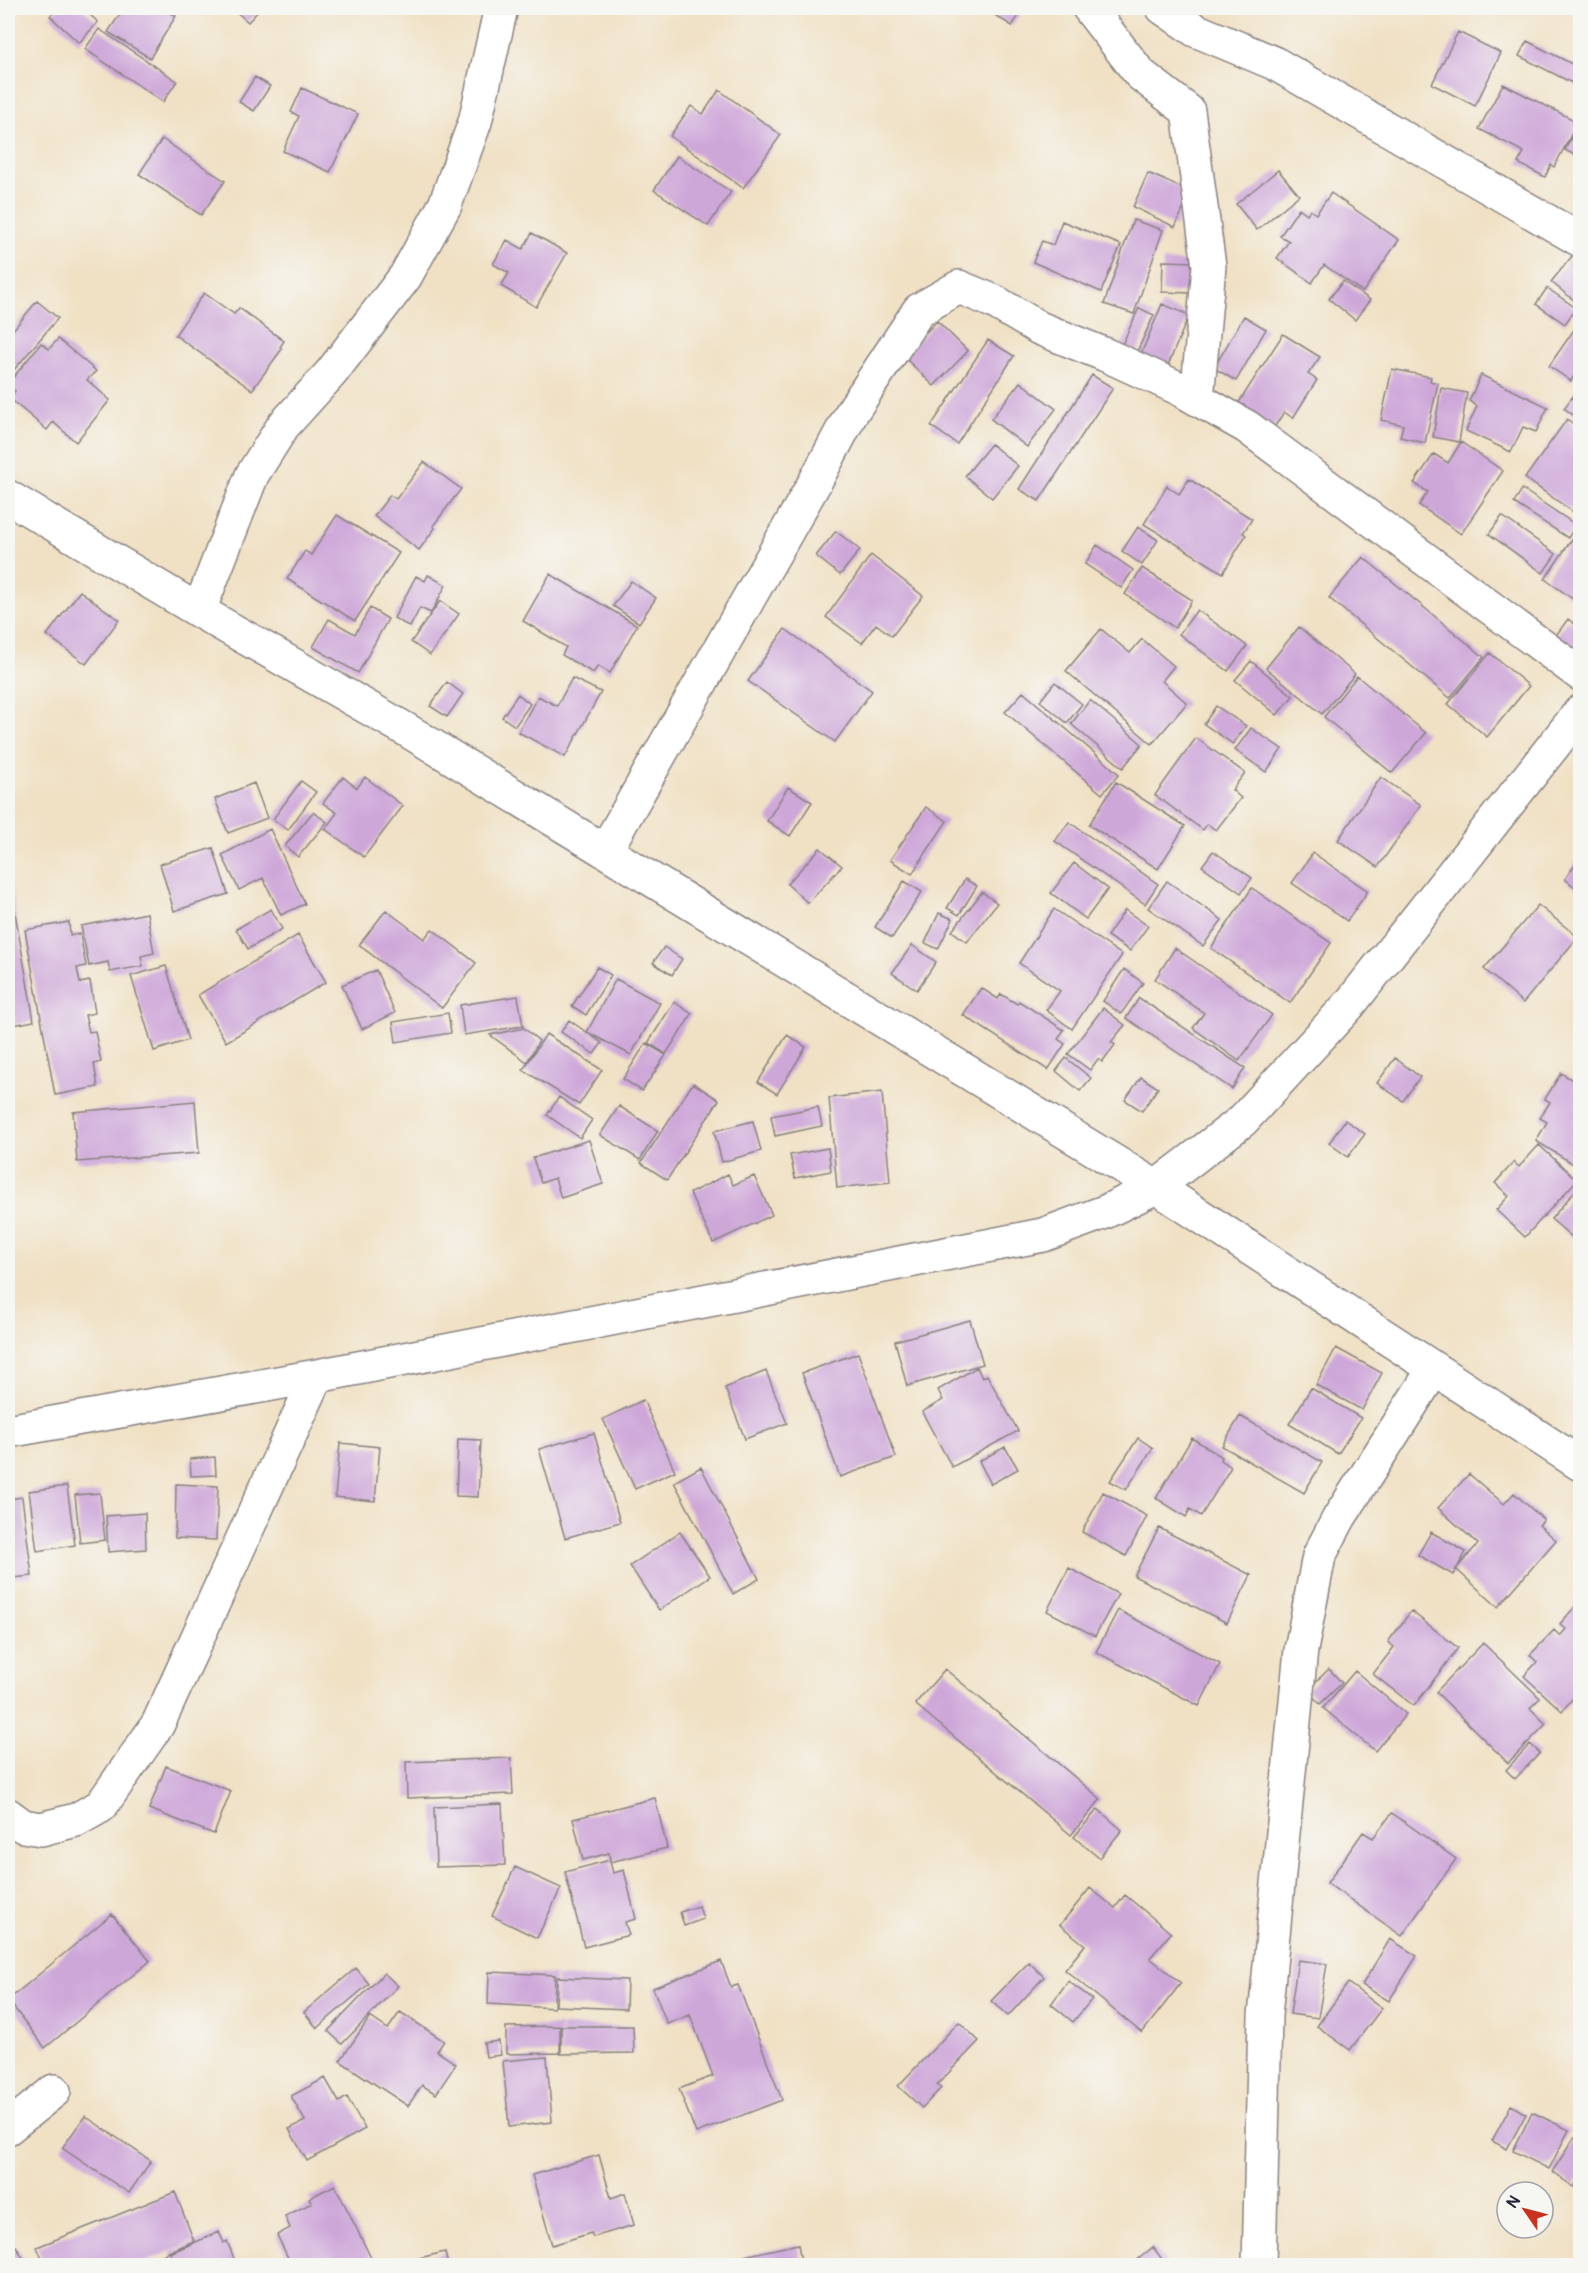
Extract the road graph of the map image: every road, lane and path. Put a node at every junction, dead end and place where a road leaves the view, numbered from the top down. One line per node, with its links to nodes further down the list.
1 (501, 8): 7 (street)
2 (1089, 8): 5 (street)
3 (1163, 8): 4 (street)
4 (1581, 240)
5 (1197, 399): 8 (street); 10 (street)
6 (8, 497): 7 (street)
7 (199, 610): 10 (street)
8 (1581, 674)
9 (1581, 712): 11 (street)
10 (605, 850): 11 (street)
11 (1156, 1186): 12 (street); 13 (street)
12 (1434, 1369): 15 (street); 19 (street)
13 (317, 1376): 14 (street); 16 (street)
14 (8, 1431)
15 (1581, 1464)
16 (8, 1815)
17 (54, 2091): 18 (street)
18 (8, 2128)
19 (1259, 2265)

